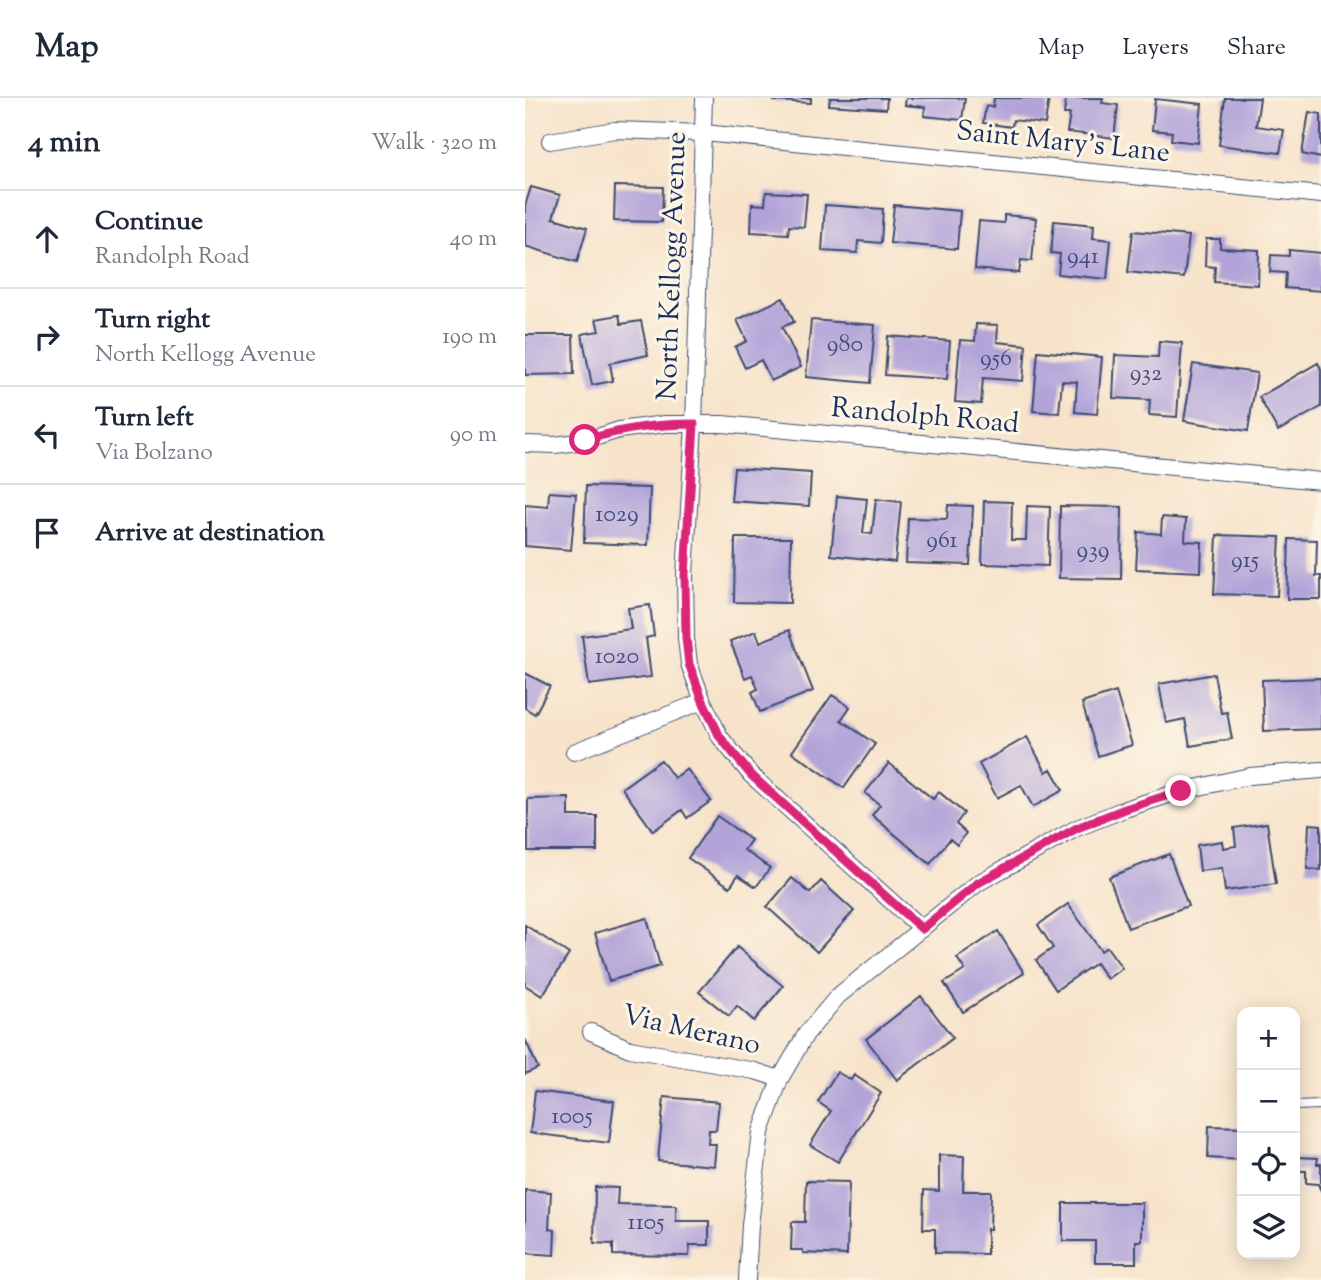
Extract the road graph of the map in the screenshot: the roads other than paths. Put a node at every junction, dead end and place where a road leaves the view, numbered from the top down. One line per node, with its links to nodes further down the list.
1 (704, 98): 2 (street, North Kellogg Avenue)
2 (704, 134): 3 (street, Saint Mary's Lane); 4 (street, Saint Mary's Lane); 5 (street, North Kellogg Avenue)
3 (550, 141)
4 (1321, 195)
5 (694, 424): 6 (street, Randolph Road); 7 (street, Randolph Road); 8 (street, North Kellogg Avenue)
6 (525, 444)
7 (1321, 481)
8 (703, 701): 9 (street); 11 (street, North Kellogg Avenue)
9 (574, 752)
10 (1321, 770): 11 (street)
11 (922, 929): 13 (street)
12 (591, 1032): 13 (street, Via Merano)
13 (780, 1079): 16 (street)
14 (1321, 1105): 15 (lane)
15 (1300, 1106)
16 (747, 1280)

